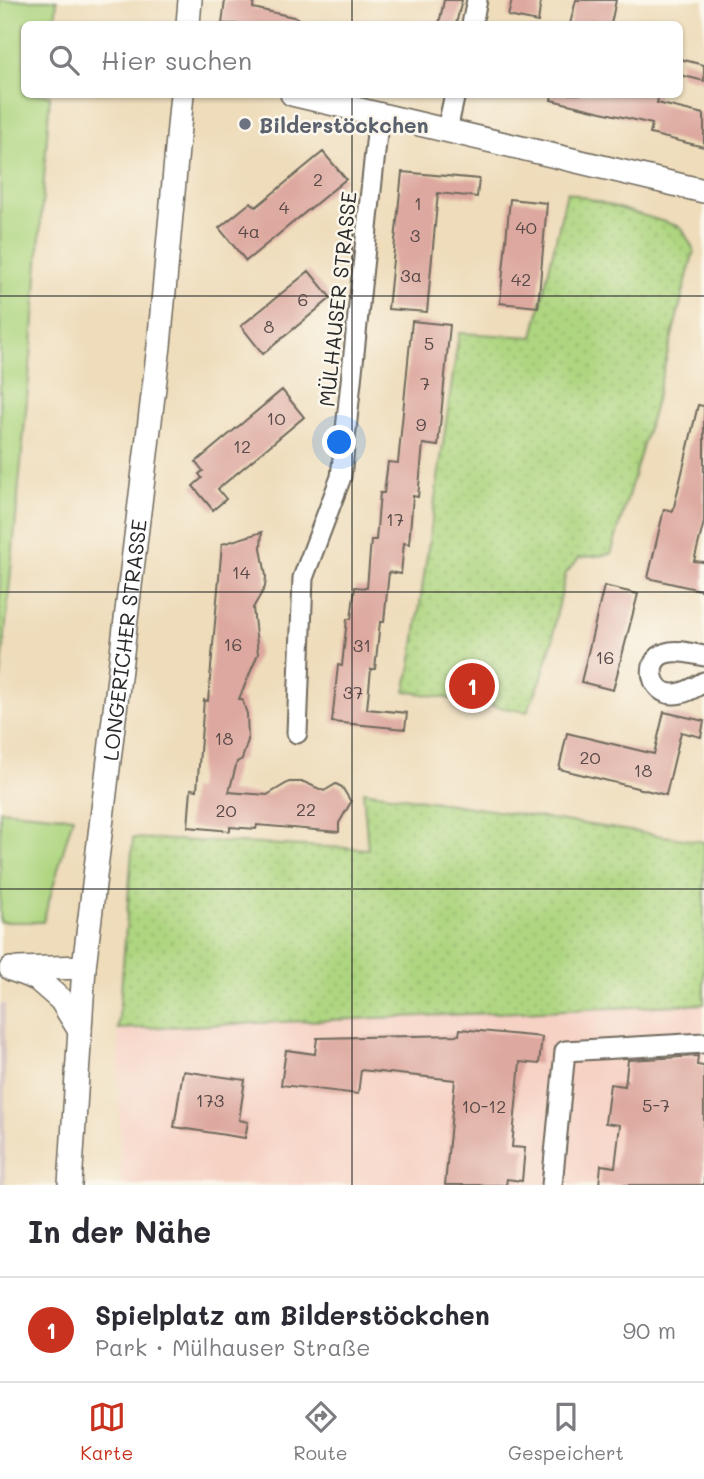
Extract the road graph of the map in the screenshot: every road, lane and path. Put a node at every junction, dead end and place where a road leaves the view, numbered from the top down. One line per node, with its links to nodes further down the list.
1 (190, 0): 3 (street)
2 (477, 0): 4 (street)
3 (188, 21)
4 (472, 21)
5 (182, 98): 14 (street, LONGERICHER STRASSE)
6 (309, 98): 8 (street)
7 (455, 98): 9 (street)
8 (379, 114): 9 (street); 13 (street, MÜLHAUSER STRASSE)
9 (447, 130): 10 (street)
10 (704, 191)
11 (704, 656): 12 (street)
12 (704, 682)
13 (297, 733)
14 (84, 967): 15 (street, LONGERICHER STRASSE); 15 (street)
15 (80, 1031): 17 (street, LONGERICHER STRASSE)
16 (704, 1043): 18 (street)
17 (70, 1185)
18 (552, 1185)

